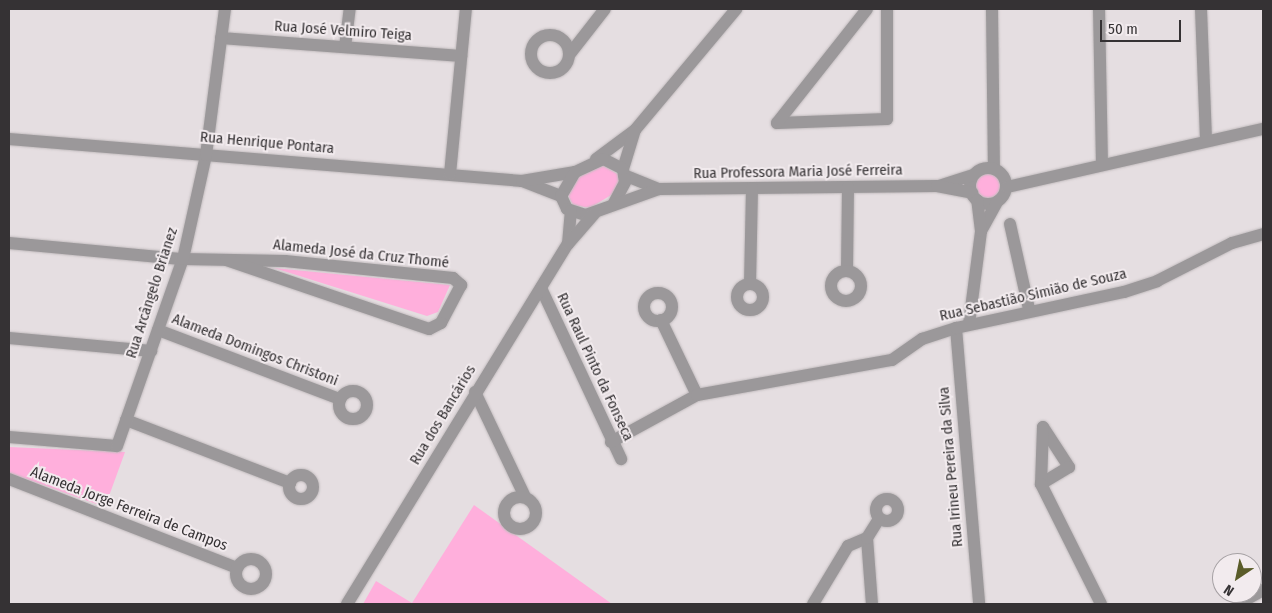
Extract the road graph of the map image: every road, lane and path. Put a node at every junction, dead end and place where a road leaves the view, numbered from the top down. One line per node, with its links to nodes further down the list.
1 (224, 9): 11 (street, Rua Arcângelo Brianez)
2 (350, 9): 12 (street)
3 (466, 9): 14 (street)
4 (605, 9): 13 (street)
5 (736, 9): 16 (street)
6 (867, 9): 7 (street)
7 (887, 9)
8 (992, 9): 22 (street)
9 (1098, 9): 21 (street)
10 (1201, 9): 18 (street)
11 (221, 38): 12 (street, Rua José Velmiro Teiga); 19 (street, Rua Arcângelo Brianez)
12 (345, 47): 14 (street, Rua José Velmiro Teiga)
13 (569, 55)
14 (461, 56): 25 (street)
15 (1263, 129): 18 (street)
16 (635, 130): 20 (street); 24 (street)
17 (9, 139): 19 (street, Rua Henrique Pontara)
18 (1206, 139): 21 (street)
19 (206, 155): 25 (street, Rua Henrique Pontara); 44 (street, Rua Arcângelo Brianez)
20 (596, 159): 23 (street); 24 (street)
21 (1102, 163): 30 (street)
22 (994, 168): 26 (street); 30 (street)
23 (575, 172): 27 (street, Rua Henrique Pontara); 33 (street)
24 (624, 172): 32 (street, Rua Professora Maria José Ferreira); 36 (street)
25 (450, 174): 27 (street, Rua Henrique Pontara)
26 (973, 175): 28 (street, Rua Professora Maria José Ferreira); 34 (street)
27 (522, 181): 33 (street, Rua Henrique Pontara)
28 (937, 186): 29 (street, Rua Professora Maria José Ferreira); 34 (street, Rua Professora Maria José Ferreira)
29 (848, 187): 31 (street, Rua Professora Maria José Ferreira); 46 (street)
30 (1007, 187): 35 (street)
31 (752, 188): 32 (street, Rua Professora Maria José Ferreira); 47 (street)
32 (659, 190): 36 (street, Rua Professora Maria José Ferreira)
33 (561, 196): 37 (street)
34 (974, 197): 35 (street); 40 (street)
35 (997, 202): 40 (street)
36 (614, 203): 38 (street)
37 (571, 211): 38 (street); 43 (street, Rua dos Bancários)
38 (594, 214): 43 (street, Rua dos Bancários)
39 (1010, 224): 49 (street)
40 (981, 231): 51 (street)
41 (1263, 234): 49 (street, Rua Sebastião Simião de Souza)
42 (9, 243): 44 (street, Alameda José da Cruz Thomé)
43 (568, 244): 48 (street, Rua dos Bancários)
44 (183, 259): 45 (street, Alameda José da Cruz Thomé); 53 (street, Rua Arcângelo Brianez)
45 (226, 260): 45 (street, Alameda José da Cruz Thomé)
46 (847, 270)
47 (750, 284)
48 (541, 288): 56 (street, Rua dos Bancários); 61 (street, Rua Raul Pinto da Fonseca)
49 (1029, 309): 51 (street, Rua Sebastião Simião de Souza)
50 (661, 320): 57 (street)
51 (969, 324): 52 (street, Rua Sebastião Simião de Souza)
52 (956, 328): 57 (street, Rua Sebastião Simião de Souza); 74 (street, Rua Irineu Pereira da Silva)
53 (158, 330): 55 (street, Rua Arcângelo Brianez); 58 (street, Alameda Domingos Christoni)
54 (9, 338): 55 (street)
55 (151, 350): 59 (street, Rua Arcângelo Brianez)
56 (475, 392): 66 (street); 71 (street, Rua dos Bancários)
57 (697, 395): 61 (street, Rua Sebastião Simião de Souza)
58 (340, 399)
59 (126, 420): 60 (street, Rua Arcângelo Brianez); 64 (street)
60 (9, 437)
61 (612, 442): 62 (street, Rua Raul Pinto da Fonseca)
62 (620, 459)
63 (9, 479): 69 (street, Alameda Jorge Ferreira de Campos)
64 (290, 483)
65 (1041, 484): 75 (street)
66 (526, 497)
67 (880, 519): 68 (street)
68 (867, 538): 72 (street); 73 (street)
69 (237, 568)
70 (1263, 590): 76 (street)
71 (346, 604)
72 (813, 604)
73 (872, 604)
74 (979, 604)
75 (1101, 604)
76 (1238, 604)

